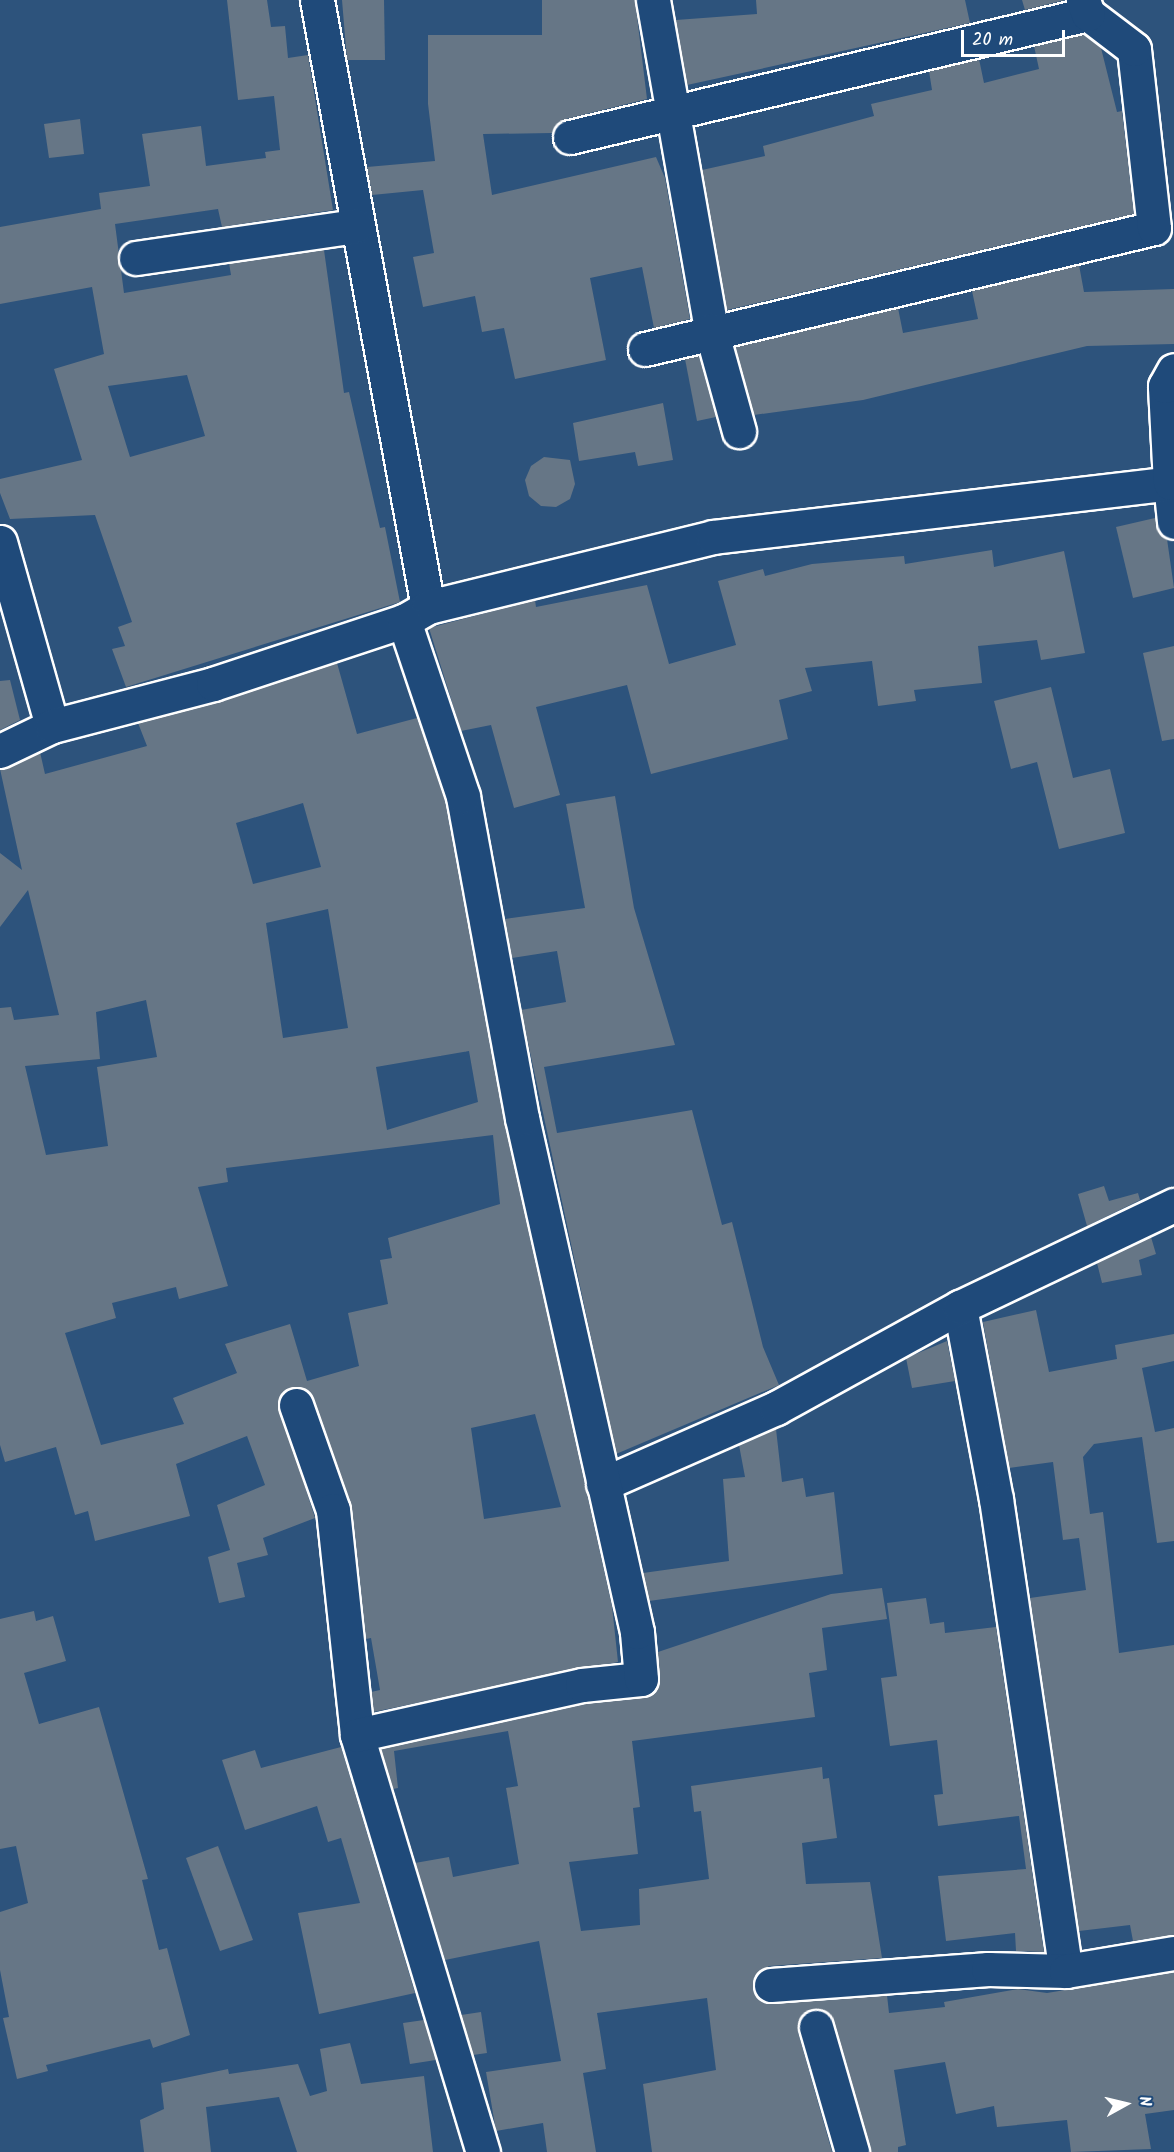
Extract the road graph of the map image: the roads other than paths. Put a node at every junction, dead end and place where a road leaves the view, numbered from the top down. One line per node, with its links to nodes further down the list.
1 (316, 0): 6 (street)
2 (653, 0): 4 (street)
3 (1086, 7): 4 (street); 8 (street)
4 (669, 110): 5 (street); 8 (street)
5 (570, 137)
6 (356, 226): 7 (street); 15 (street)
7 (136, 258)
8 (711, 330): 9 (street); 11 (street)
9 (645, 349)
10 (1174, 370): 12 (street)
11 (739, 431)
12 (1170, 483): 13 (street); 15 (street)
13 (1174, 522)
14 (0, 542): 16 (street)
15 (416, 614): 16 (street); 21 (street)
16 (52, 726): 17 (street)
17 (0, 751)
18 (1174, 1205): 19 (street)
19 (960, 1307): 21 (street); 24 (street)
20 (296, 1405): 22 (street)
21 (603, 1484): 22 (street)
22 (357, 1735): 27 (street)
23 (1174, 1953): 24 (street)
24 (1065, 1971): 25 (street)
25 (771, 1985)
26 (816, 2027): 28 (street)
27 (483, 2152)
28 (852, 2152)

